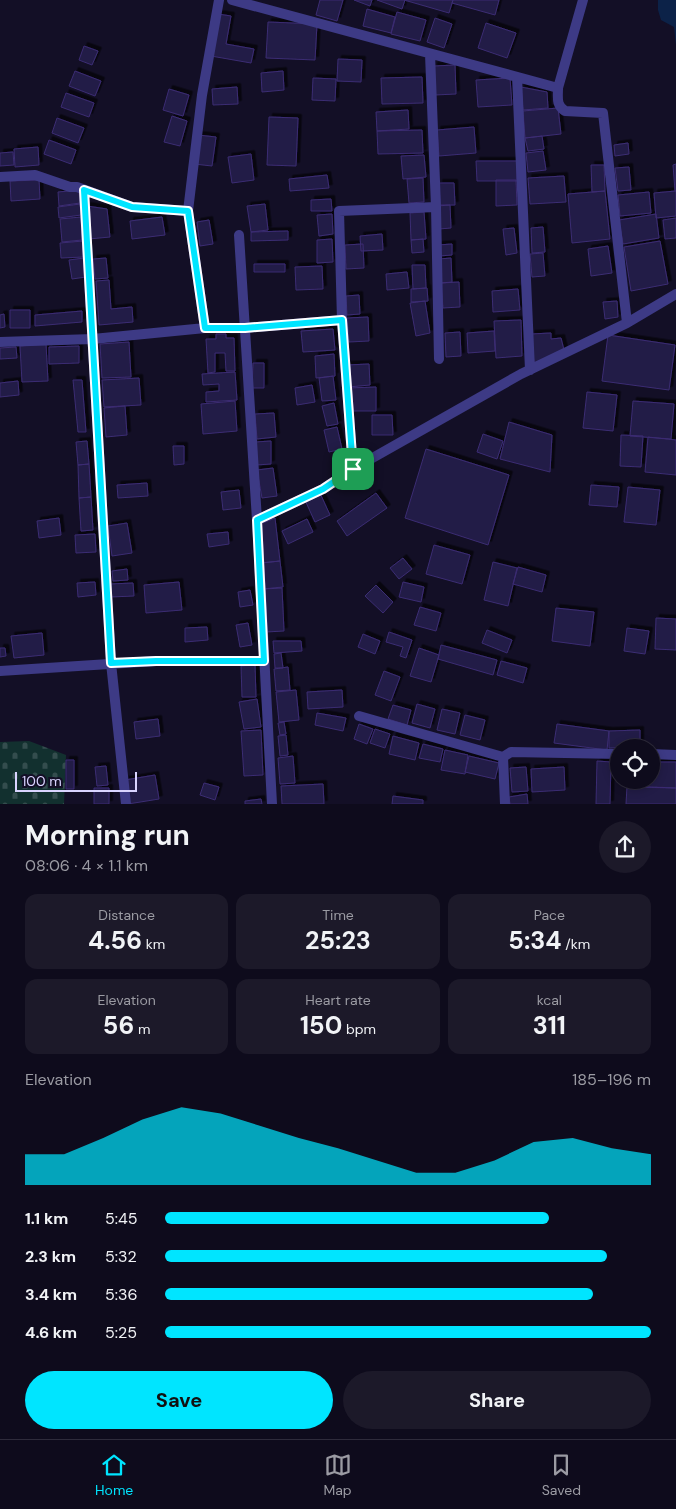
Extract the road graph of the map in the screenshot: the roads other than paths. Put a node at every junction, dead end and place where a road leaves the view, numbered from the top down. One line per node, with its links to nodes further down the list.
1 (218, 0): 10 (street)
2 (232, 0): 4 (street)
3 (583, 0): 6 (street)
4 (430, 54): 5 (street); 9 (street)
5 (517, 77): 6 (street); 20 (street)
6 (558, 88): 14 (street)
7 (0, 177): 8 (street)
8 (84, 190): 10 (street); 17 (street)
9 (436, 207): 13 (street); 19 (street)
10 (188, 211): 15 (street)
11 (238, 235): 16 (street)
12 (676, 294): 14 (street)
13 (342, 320): 16 (street); 21 (street)
14 (627, 323): 20 (street)
15 (205, 328): 16 (street); 17 (street)
16 (245, 328): 22 (street)
17 (93, 339): 18 (street); 24 (street)
18 (0, 342)
19 (439, 358)
20 (530, 370): 21 (street)
21 (353, 469): 22 (street)
22 (257, 520): 23 (street)
23 (264, 661): 24 (street); 32 (street)
24 (111, 663): 25 (street); 31 (street)
25 (0, 671)
26 (360, 716): 30 (street)
27 (610, 754): 30 (street)
28 (660, 754): 29 (street)
29 (676, 755)
30 (503, 757): 33 (street)
31 (126, 804)
32 (272, 804)
33 (505, 804)

